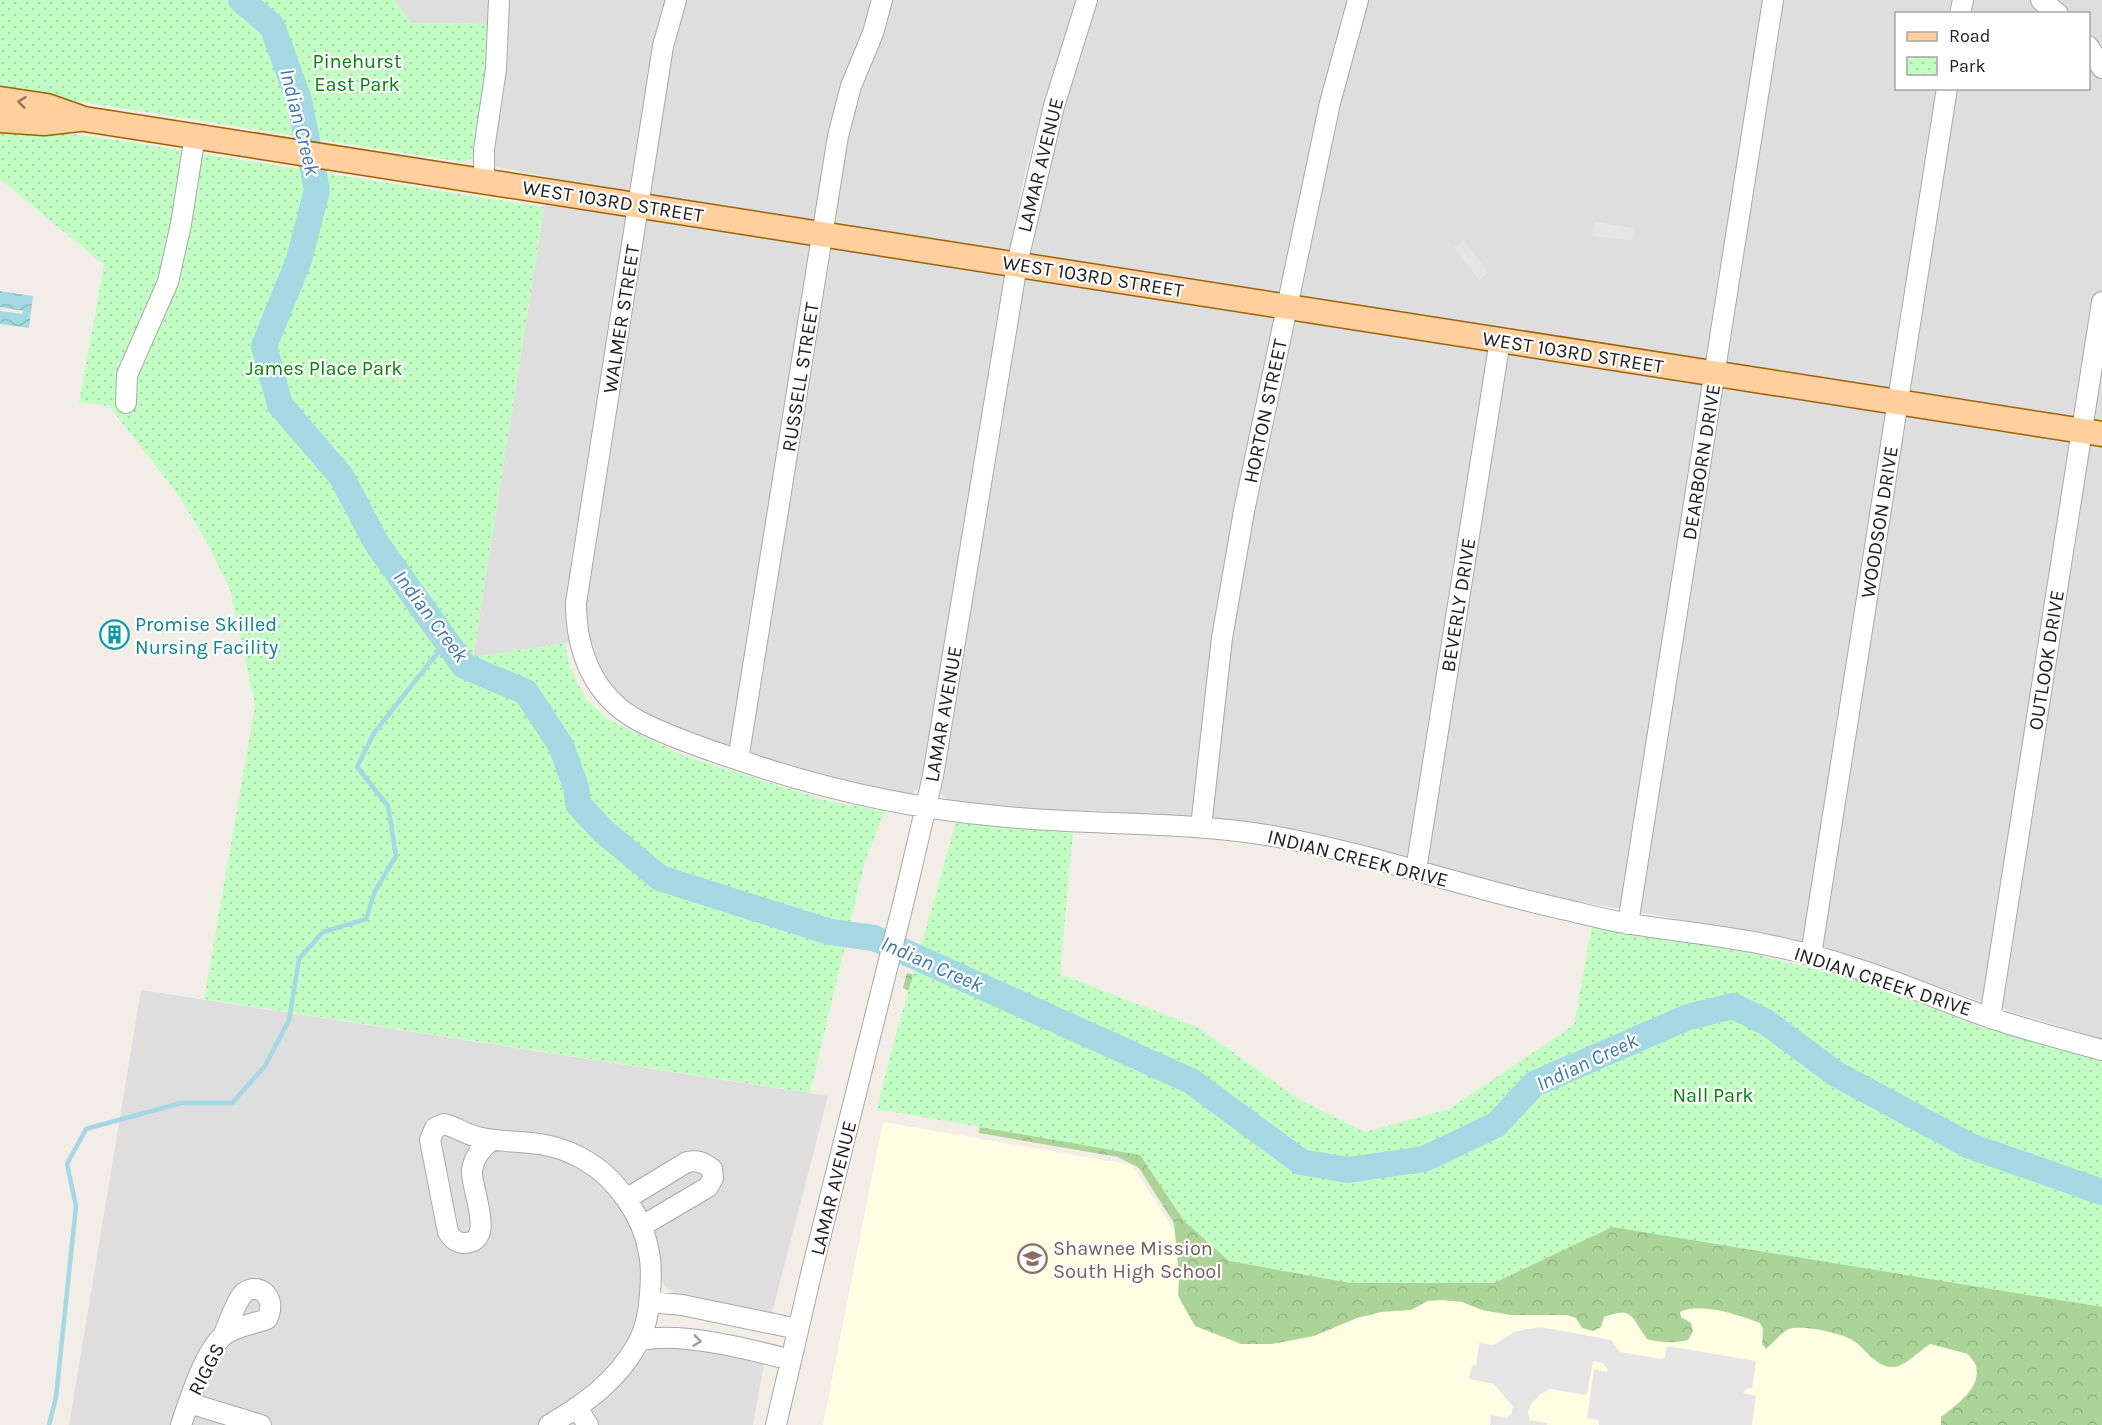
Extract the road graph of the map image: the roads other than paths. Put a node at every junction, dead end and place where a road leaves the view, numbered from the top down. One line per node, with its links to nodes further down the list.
1 (499, 0): 16 (street)
2 (676, 0): 17 (street, WALMER STREET)
3 (882, 0): 18 (street, RUSSELL STREET)
4 (1087, 0): 19 (street, LAMAR AVENUE)
5 (1358, 0): 21 (street, HORTON STREET)
6 (1773, 0): 23 (street, DEARBORN DRIVE)
7 (2041, 0): 8 (street)
8 (2056, 12)
9 (2090, 49): 10 (street)
10 (2102, 68)
11 (1947, 90): 24 (street, WOODSON DRIVE)
12 (0, 99): 13 (main road, WEST 103RD STREET, one-way to 12)
13 (84, 119): 14 (main road, WEST 103RD STREET); 15 (main road, WEST 103RD STREET)
14 (0, 120)
15 (195, 135): 16 (main road, WEST 103RD STREET); 25 (street)
16 (484, 181): 17 (main road, WEST 103RD STREET)
17 (639, 205): 18 (main road, WEST 103RD STREET); 27 (street, WALMER STREET)
18 (822, 234): 19 (main road, WEST 103RD STREET); 28 (street, RUSSELL STREET)
19 (1017, 264): 21 (main road, WEST 103RD STREET); 29 (street, LAMAR AVENUE)
20 (2102, 302): 26 (street, OUTLOOK DRIVE)
21 (1287, 306): 22 (main road, WEST 103RD STREET); 30 (street, HORTON STREET)
22 (1500, 340): 23 (main road, WEST 103RD STREET); 31 (street, BEVERLY DRIVE)
23 (1715, 374): 24 (main road, WEST 103RD STREET); 32 (street, DEARBORN DRIVE)
24 (1898, 402): 26 (main road, WEST 103RD STREET); 33 (street, WOODSON DRIVE)
25 (126, 403)
26 (2092, 432): 34 (street, OUTLOOK DRIVE)
27 (579, 639): 28 (street, INDIAN CREEK DRIVE)
28 (738, 760): 29 (street, INDIAN CREEK DRIVE)
29 (926, 808): 30 (street, INDIAN CREEK DRIVE); 40 (street, LAMAR AVENUE)
30 (1201, 827): 31 (street, INDIAN CREEK DRIVE)
31 (1416, 870): 32 (street, INDIAN CREEK DRIVE)
32 (1628, 924): 33 (street, INDIAN CREEK DRIVE)
33 (1811, 956): 34 (street, INDIAN CREEK DRIVE)
34 (1990, 1018): 35 (street, INDIAN CREEK DRIVE)
35 (2102, 1050)
36 (492, 1140): 36 (street); 37 (street)
37 (626, 1199): 38 (street); 38 (street)
38 (642, 1226): 39 (street)
39 (649, 1302): 40 (street); 42 (street)
40 (798, 1329): 43 (street, LAMAR AVENUE)
41 (223, 1336): 44 (street, RIGGS)
42 (639, 1341): 43 (street, one-way to 43); 45 (street)
43 (791, 1360): 50 (street, LAMAR AVENUE)
44 (189, 1404): 46 (street, RIGGS); 47 (street)
45 (577, 1408): 48 (street); 49 (street)
46 (181, 1425)
47 (261, 1425)
48 (549, 1425)
49 (588, 1425)
50 (777, 1425)

